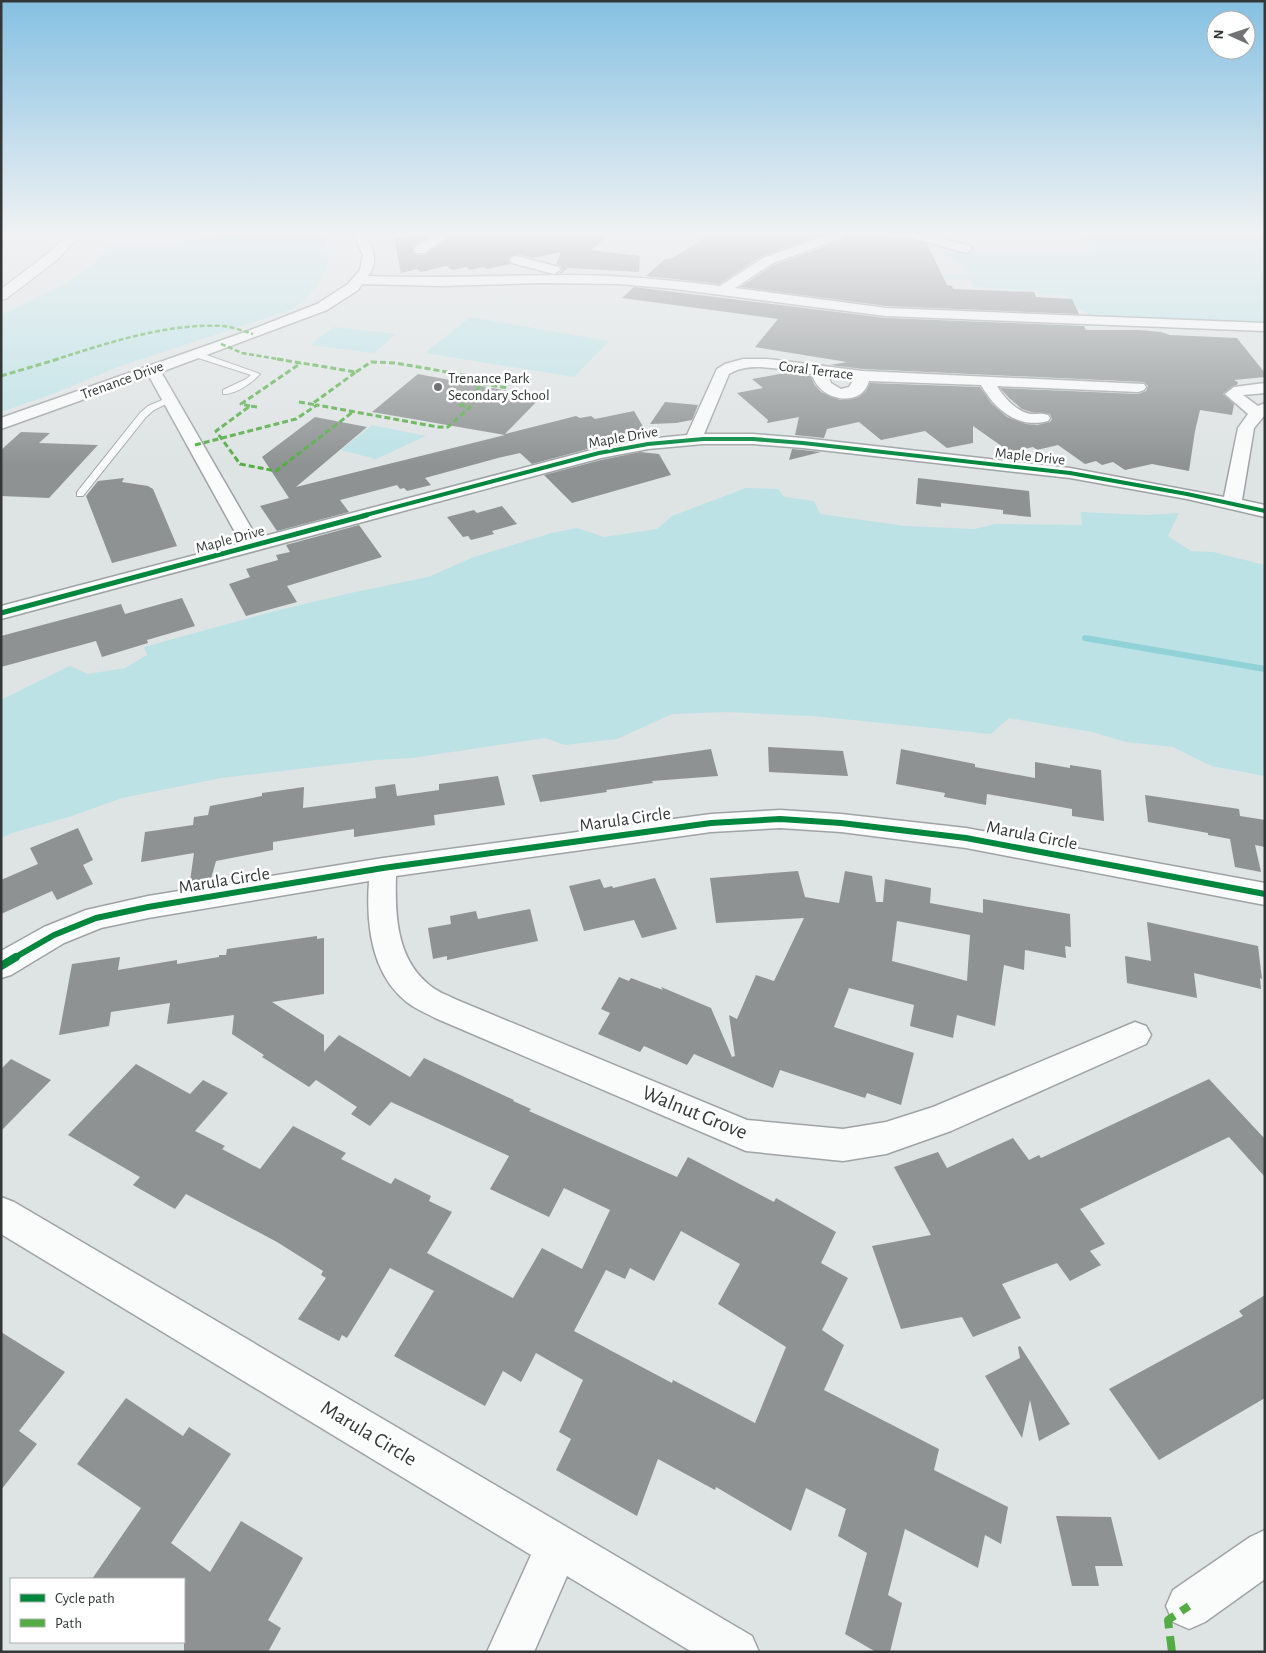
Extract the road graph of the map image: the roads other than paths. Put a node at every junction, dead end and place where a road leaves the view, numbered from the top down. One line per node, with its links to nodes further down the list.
1 (307, 312): 4 (street, Trenance Drive)
2 (890, 312): 3 (street)
3 (1265, 327)
4 (195, 354): 5 (street, Trenance Drive); 9 (lane)
5 (152, 368): 10 (street, Maple Drive); 13 (street, Trenance Drive)
6 (986, 381): 7 (street, Coral Terrace); 12 (street); 14 (street, Coral Terrace)
7 (1138, 387)
8 (1265, 388): 11 (street)
9 (226, 392)
10 (170, 400): 15 (lane); 18 (street, Maple Drive)
11 (1262, 416): 16 (street)
12 (1042, 418)
13 (1, 424)
14 (693, 440): 16 (street, Maple Drive); 18 (street, Maple Drive)
15 (80, 494)
16 (1232, 504): 17 (street, Maple Drive)
17 (1265, 511)
18 (252, 546): 19 (street, Maple Drive)
19 (1, 613)
20 (383, 868): 21 (street, Marula Circle); 22 (street, Marula Circle); 23 (street, Walnut Grove)
21 (1265, 894)
22 (1, 966)
23 (1135, 1035)
24 (1, 1214): 25 (street, Marula Circle)
25 (558, 1546): 28 (street); 29 (street, Marula Circle)
26 (1265, 1552): 27 (street)
27 (1189, 1606)
28 (510, 1652)
29 (736, 1652)

